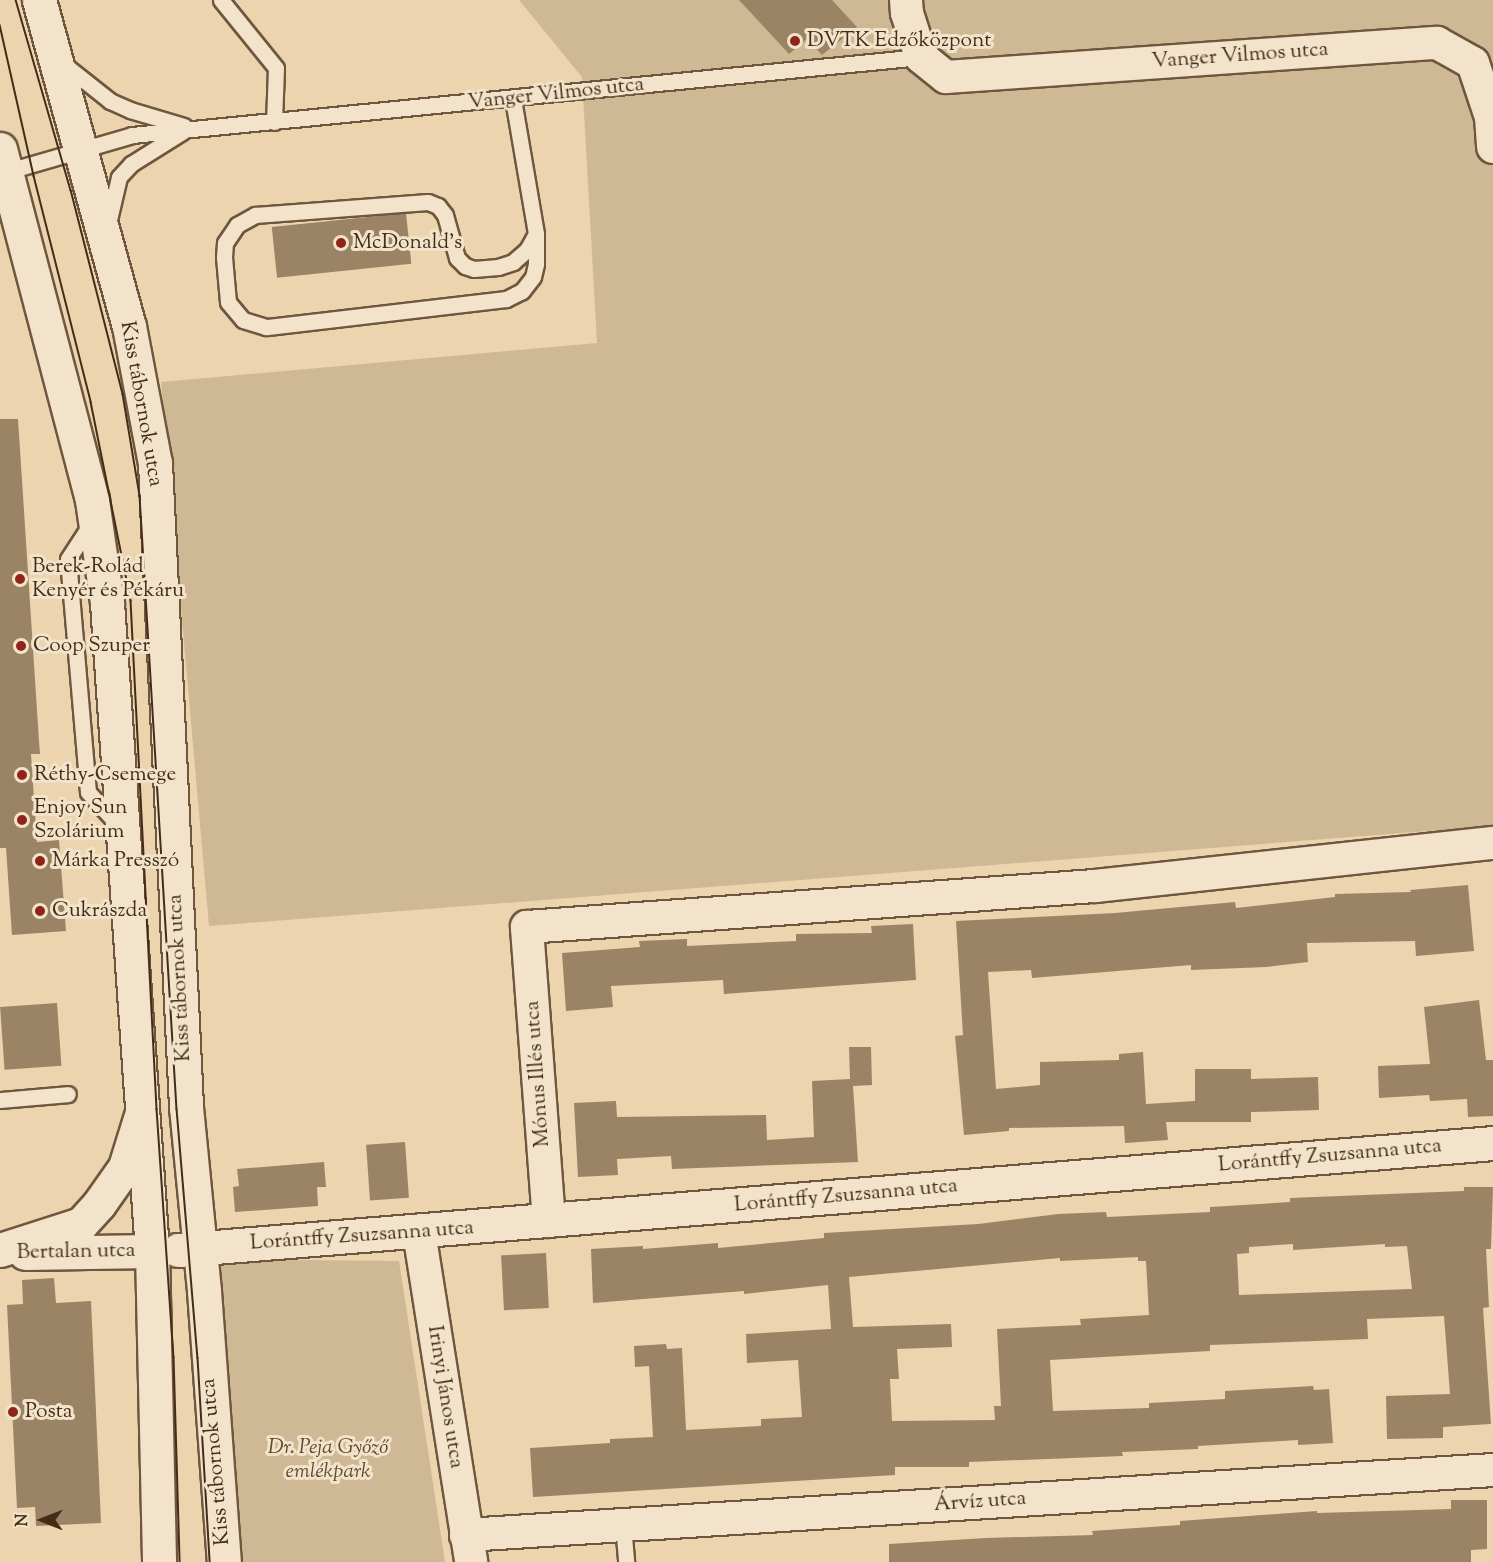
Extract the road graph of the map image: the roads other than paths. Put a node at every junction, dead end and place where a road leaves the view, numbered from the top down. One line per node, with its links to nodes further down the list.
1 (39, 0): 5 (main road, Kiss tábornok utca)
2 (221, 0): 7 (lane)
3 (906, 0): 4 (street)
4 (921, 57): 6 (lane, Vanger Vilmos utca); 9 (street, Vanger Vilmos utca)
5 (55, 58): 8 (lane); 10 (main road, Kiss tábornok utca)
6 (513, 99): 7 (lane, Vanger Vilmos utca); 12 (lane)
7 (274, 122): 8 (lane, Vanger Vilmos utca)
8 (190, 128): 10 (lane, Vanger Vilmos utca); 13 (lane)
9 (1493, 147)
10 (81, 149): 11 (lane, Vanger Vilmos utca); 13 (main road, Kiss tábornok utca)
11 (3, 160): 17 (main road)
12 (536, 234): 12 (lane)
13 (105, 235): 21 (main road, Kiss tábornok utca)
14 (1493, 843): 19 (street, Mónus Illés utca)
15 (68, 1094): 16 (lane)
16 (0, 1100)
17 (142, 1111): 22 (main road); 23 (main road)
18 (1493, 1143): 19 (main road, Lorántffy Zsuzsanna utca)
19 (549, 1221): 20 (main road, Lorántffy Zsuzsanna utca)
20 (419, 1232): 21 (main road, Lorántffy Zsuzsanna utca); 26 (street, Irinyi János utca)
21 (199, 1249): 22 (main road, Lorántffy Zsuzsanna utca); 28 (main road, Kiss tábornok utca)
22 (152, 1251): 23 (main road, Bertalan utca); 27 (main road)
23 (0, 1252)
24 (1493, 1470): 25 (street, Árvíz utca)
25 (623, 1525): 26 (street, Árvíz utca); 29 (lane)
26 (468, 1548)
27 (159, 1562)
28 (224, 1562)
29 (627, 1562)

